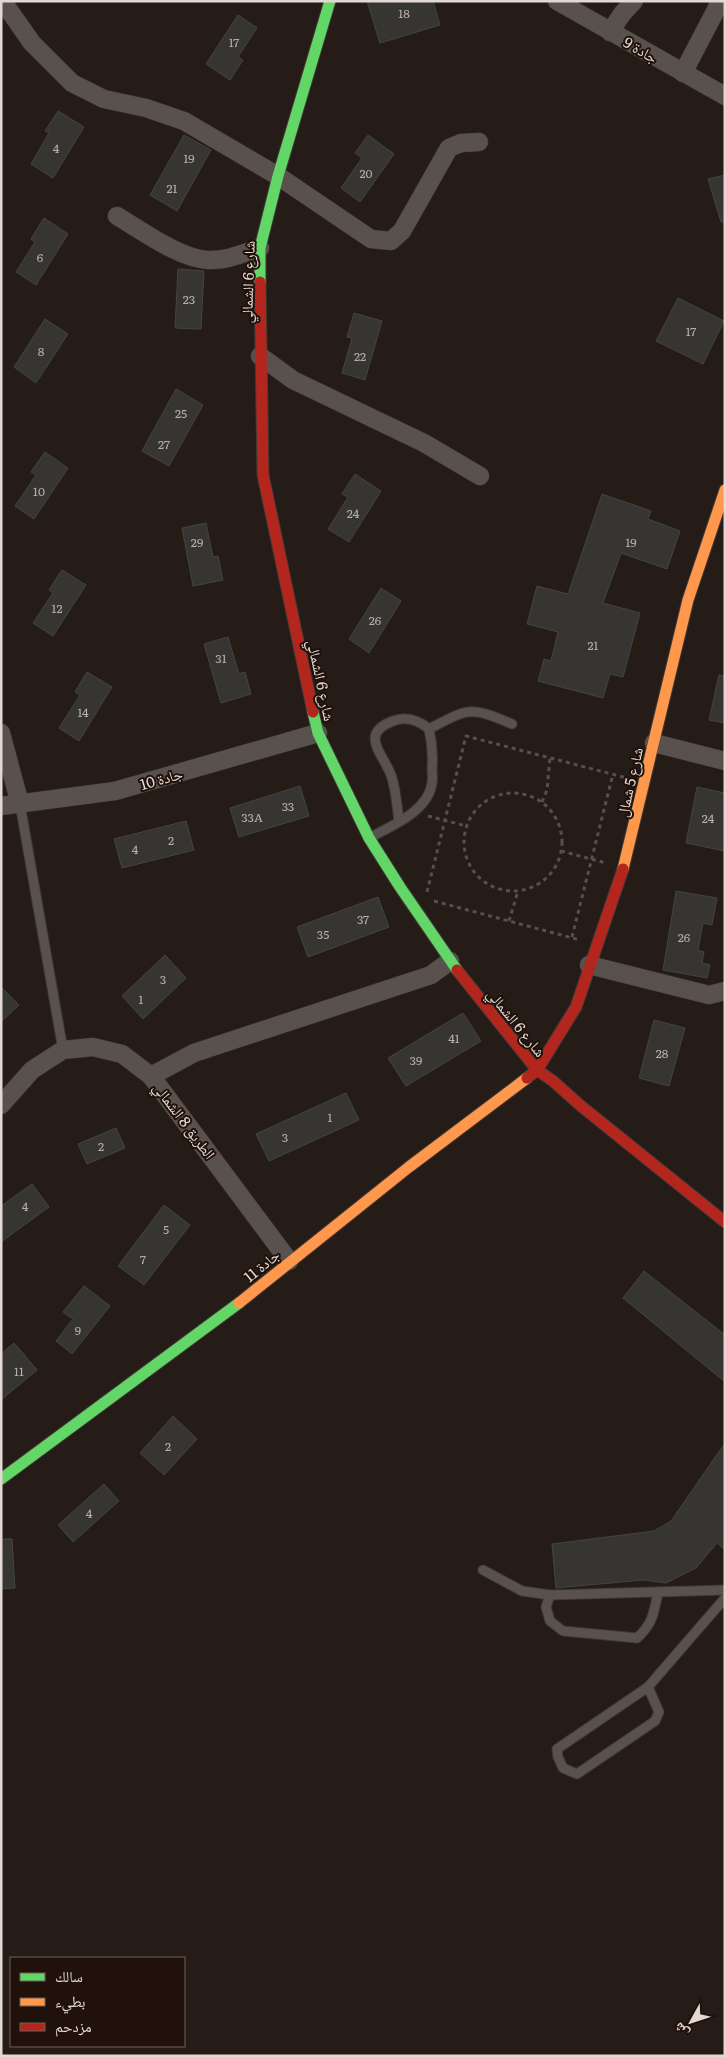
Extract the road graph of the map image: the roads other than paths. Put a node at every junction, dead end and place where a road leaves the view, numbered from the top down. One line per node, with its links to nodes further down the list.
1 (330, 1): 10 (street, شارع 6 الشمالي)
2 (557, 1): 6 (street, جادة 9)
3 (634, 1): 6 (street)
4 (718, 1): 7 (street)
5 (1, 2): 10 (street)
6 (610, 32): 7 (street, جادة 9)
7 (683, 73): 8 (street, جادة 9)
8 (725, 96)
9 (480, 142): 10 (street)
10 (278, 176): 12 (street, شارع 6 الشمالي)
11 (117, 216): 12 (street)
12 (260, 248): 13 (street, شارع 6 الشمالي)
13 (260, 356): 14 (street); 19 (street, شارع 6 الشمالي)
14 (480, 476)
15 (725, 490): 20 (street, شارع 5 شمال)
16 (512, 724): 17 (lane)
17 (429, 729): 24 (lane); 24 (lane)
18 (1, 733): 22 (street)
19 (318, 733): 22 (street, جادة 10); 25 (street, شارع 6 الشمالي)
20 (654, 743): 21 (street); 27 (street, شارع 5 شمال)
21 (725, 761)
22 (20, 804): 23 (street, جادة 10); 29 (lane)
23 (1, 806)
24 (399, 821): 25 (lane)
25 (369, 838): 26 (street, شارع 6 الشمالي)
26 (450, 961): 30 (street, شارع 6 الشمالي); 31 (street)
27 (589, 965): 28 (street); 30 (street, شارع 5 شمال)
28 (725, 991)
29 (63, 1050): 31 (street, الطريق 8 الشمالي); 32 (street, الطريق 8 الشمالي)
30 (537, 1070): 33 (street, شارع 6 الشمالي); 34 (street, جادة 11)
31 (151, 1076): 34 (street, الطريق 8 الشمالي)
32 (1, 1105)
33 (725, 1222)
34 (289, 1261): 35 (street, جادة 11)
35 (1, 1479)
36 (482, 1570): 39 (lane)
37 (725, 1590): 38 (lane)
38 (658, 1592): 39 (lane); 39 (lane)
39 (550, 1595)
40 (725, 1598): 41 (lane)
41 (648, 1688): 41 (lane)

